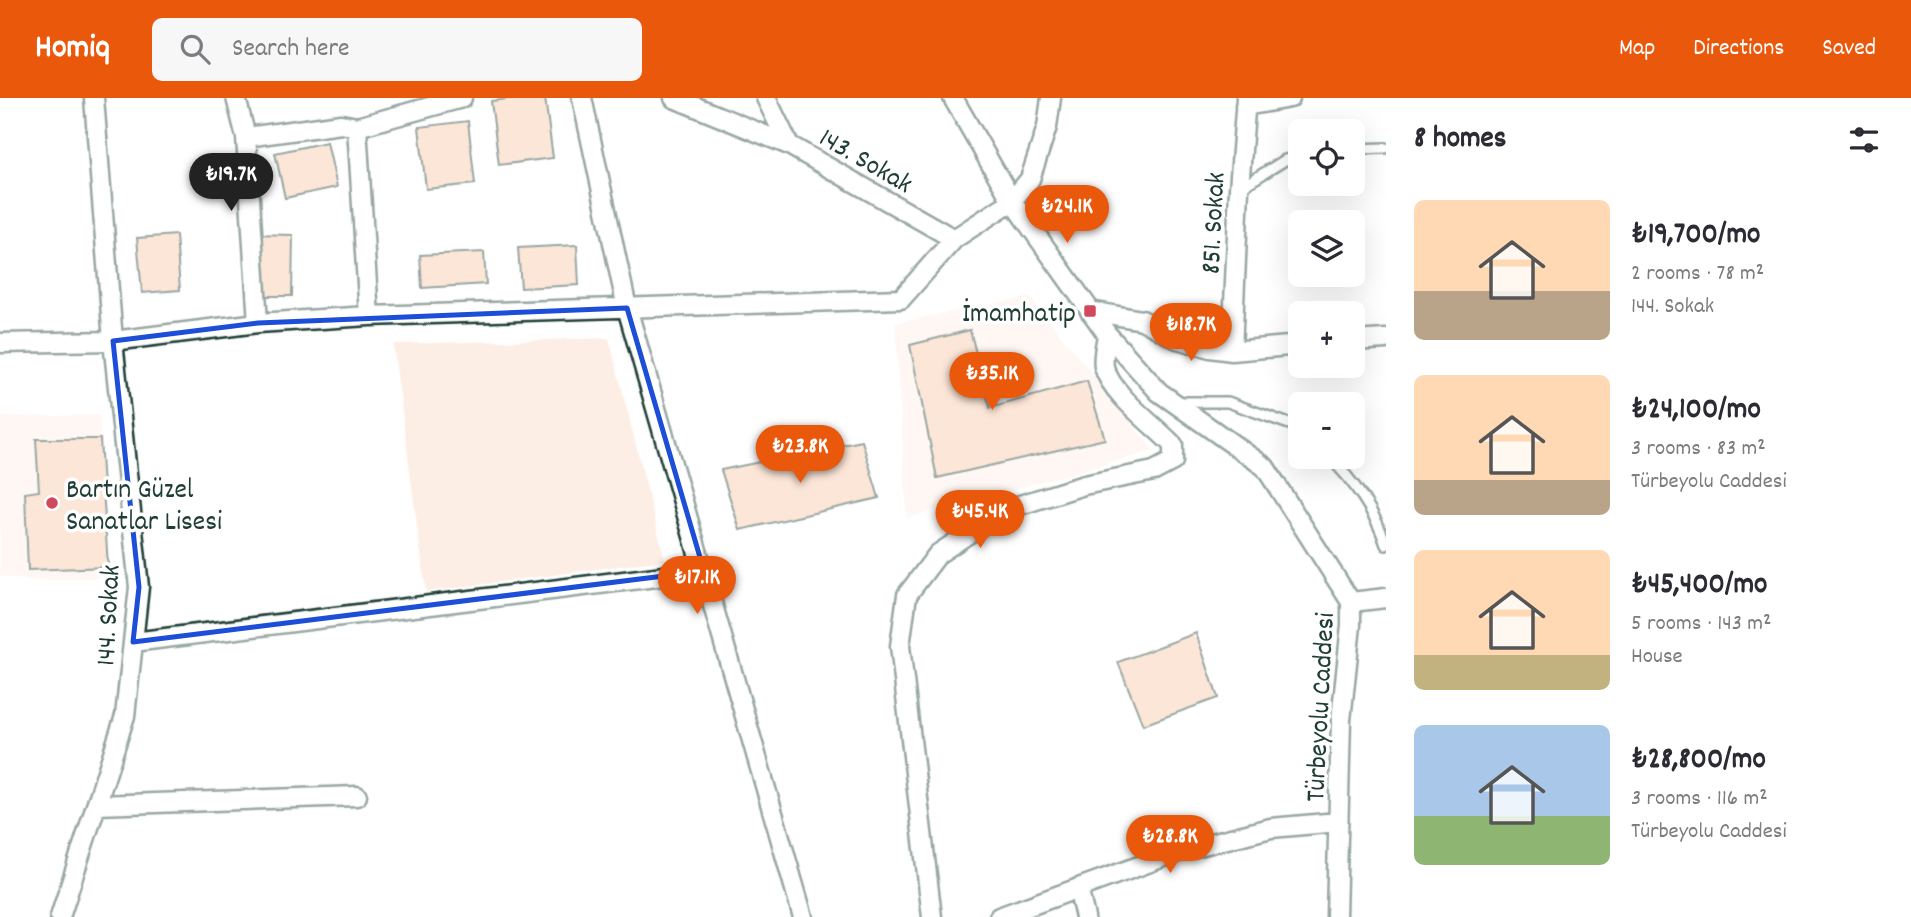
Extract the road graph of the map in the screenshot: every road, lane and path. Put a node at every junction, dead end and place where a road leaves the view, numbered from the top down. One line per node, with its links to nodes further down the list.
1 (94, 98): 27 (street, 144. Sokak)
2 (236, 98): 12 (street)
3 (462, 98): 11 (street)
4 (582, 98): 20 (street)
5 (674, 98): 13 (street, 143. Sokak)
6 (766, 98): 13 (street)
7 (953, 98): 18 (street, Türbeyolu Caddesi)
8 (1051, 98): 18 (street)
9 (1290, 98): 10 (street)
10 (1245, 102): 17 (street, 851. Sokak)
11 (358, 127): 12 (street); 22 (street)
12 (246, 137): 23 (street)
13 (789, 145): 19 (street, 143. Sokak)
14 (1386, 148): 15 (lane)
15 (1365, 149)
16 (1288, 159): 17 (lane)
17 (1239, 189): 30 (street, 851. Sokak)
18 (1012, 201): 19 (street); 21 (street, Türbeyolu Caddesi)
19 (954, 239): 20 (street)
20 (627, 309): 22 (street); 35 (street)
21 (1090, 311): 24 (street, Türbeyolu Caddesi); 30 (street)
22 (369, 316): 23 (street)
23 (258, 323): 27 (street)
24 (1107, 334): 31 (street, Türbeyolu Caddesi); 45 (street)
25 (1386, 339): 26 (street)
26 (1365, 340)
27 (113, 341): 28 (street); 38 (street, 144. Sokak)
28 (0, 343)
29 (1288, 346): 30 (street)
30 (1232, 351)
31 (1173, 401): 32 (lane); 37 (street, Türbeyolu Caddesi)
32 (1288, 424)
33 (1341, 469): 34 (lane)
34 (1386, 545)
35 (704, 571): 38 (street); 44 (street)
36 (1386, 598): 37 (street)
37 (1351, 602): 41 (street, Türbeyolu Caddesi)
38 (133, 642): 40 (street, 144. Sokak)
39 (357, 796): 40 (street)
40 (96, 806): 43 (street, 144. Sokak)
41 (1338, 822): 42 (street); 48 (street, Türbeyolu Caddesi)
42 (1078, 888): 46 (street); 47 (street)
43 (60, 917)
44 (803, 917)
45 (932, 917)
46 (999, 917)
47 (1085, 917)
48 (1336, 917)

